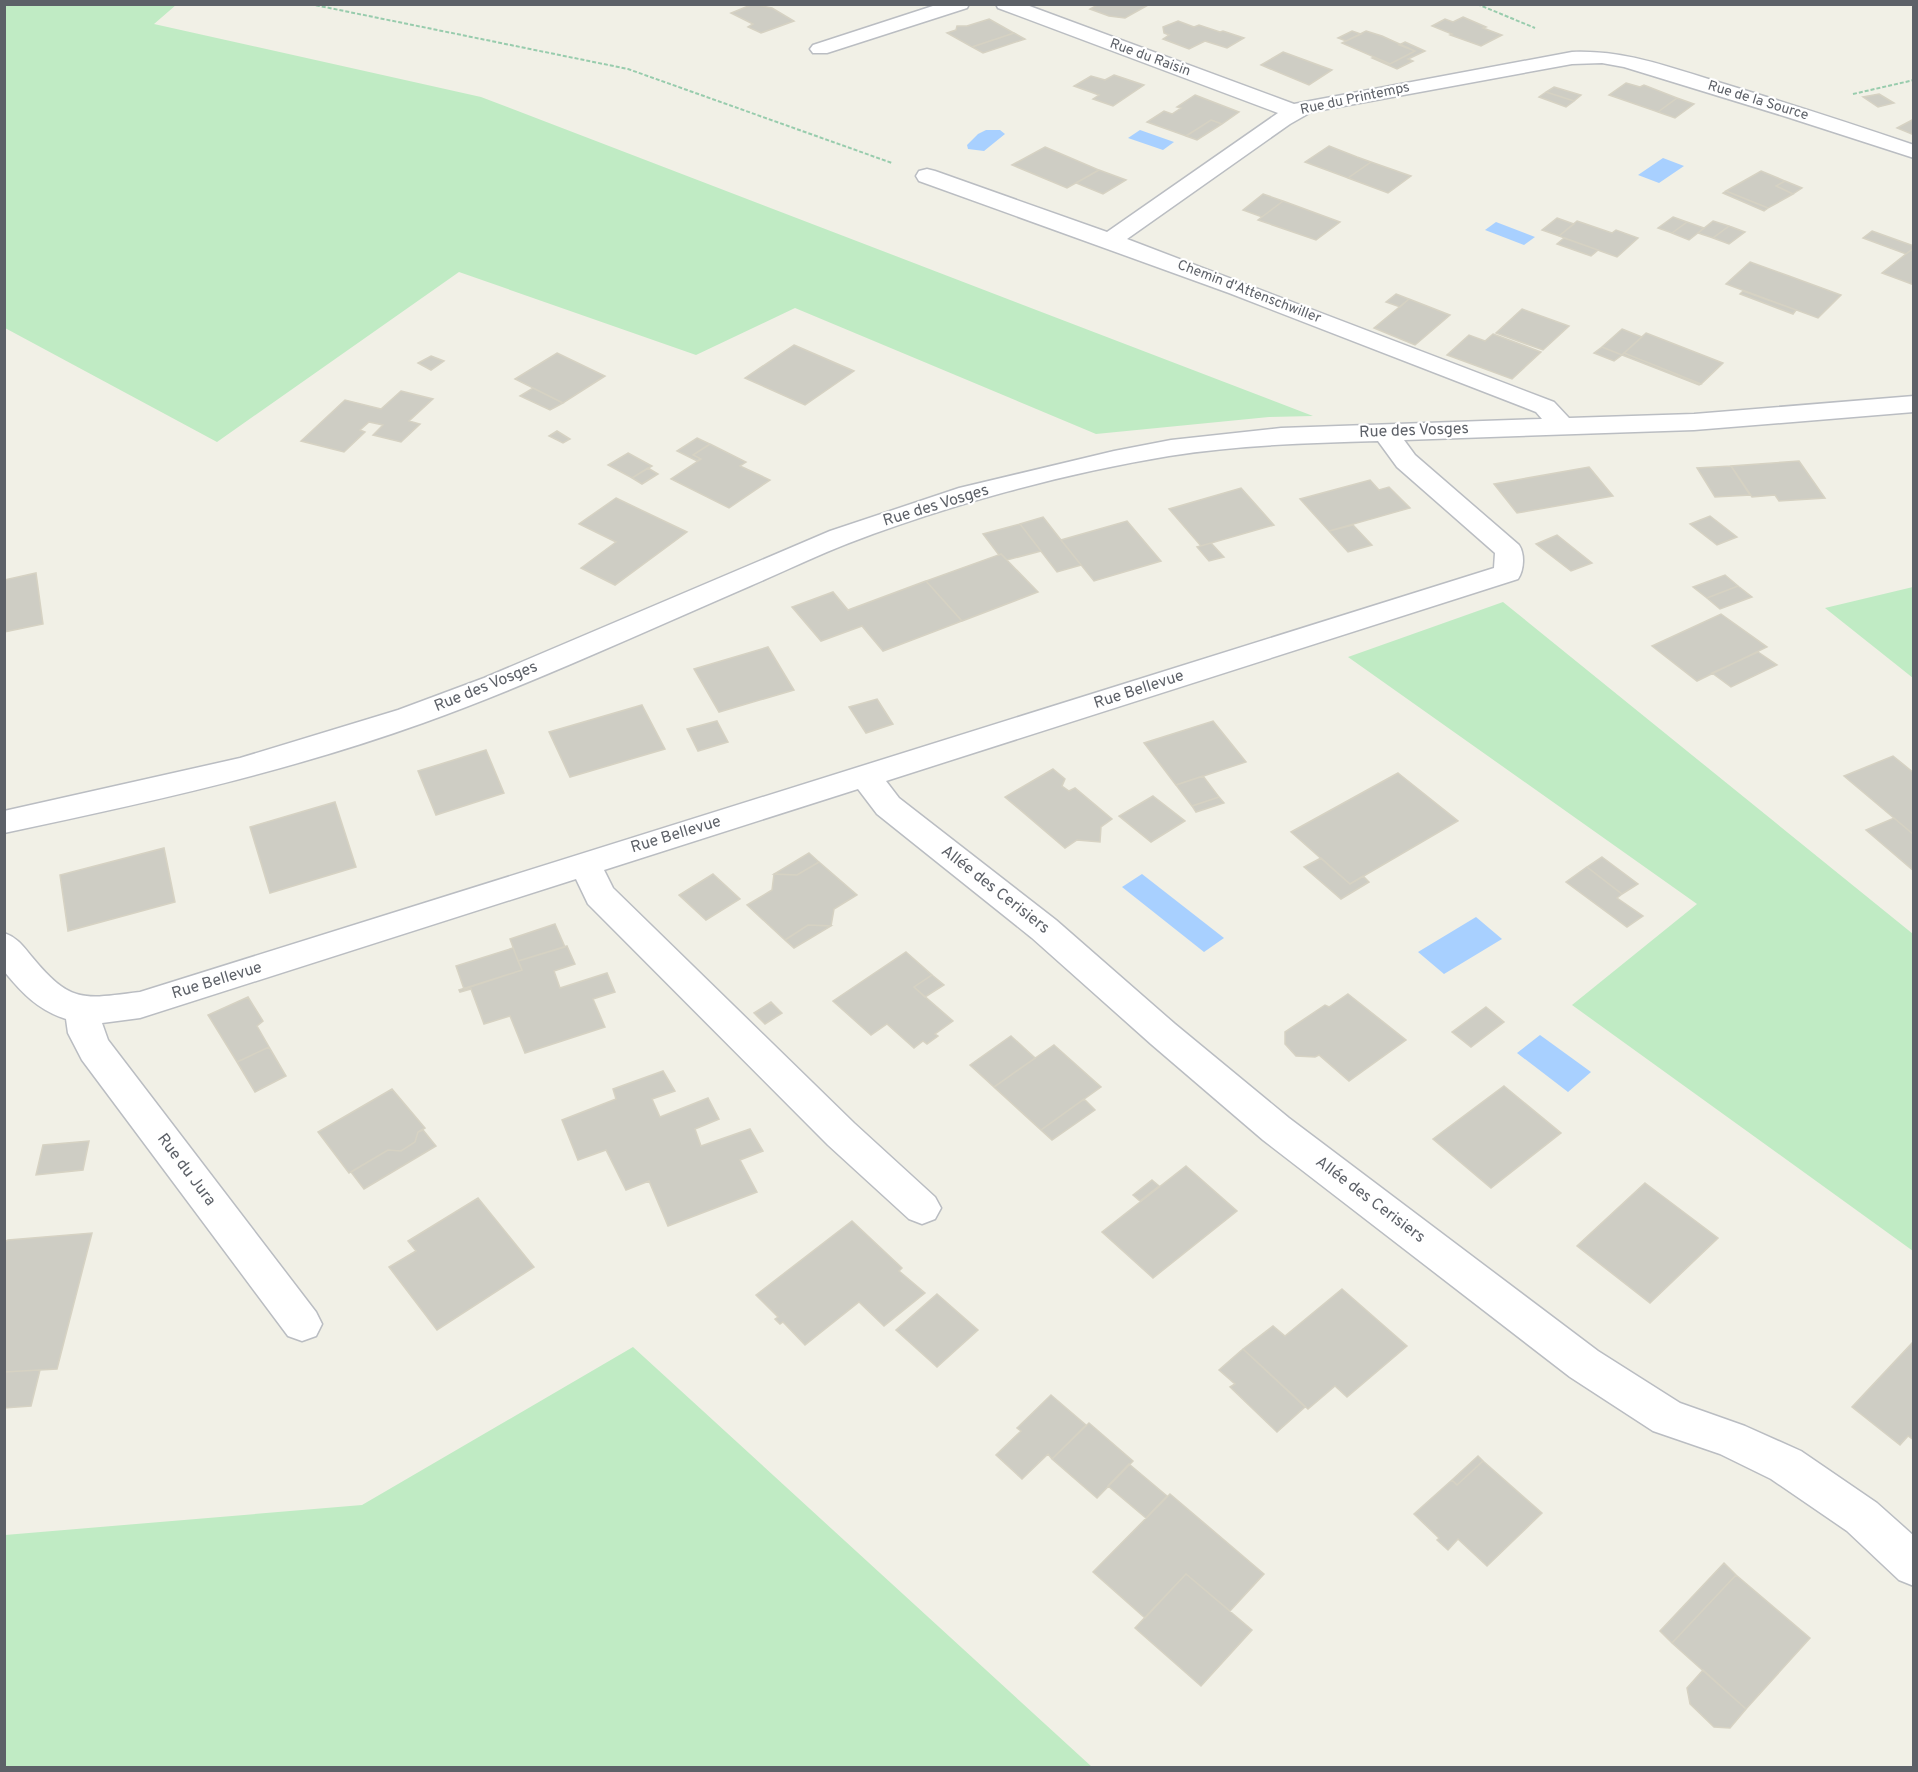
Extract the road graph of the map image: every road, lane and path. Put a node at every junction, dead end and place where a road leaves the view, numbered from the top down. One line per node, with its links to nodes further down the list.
1 (310, 4): 8 (path)
2 (960, 4): 4 (street)
3 (1005, 4): 6 (street, Rue du Raisin)
4 (820, 49)
5 (1602, 57): 6 (street, Rue du Printemps); 7 (street, Rue de la Source)
6 (1295, 112): 9 (street, Rue du Printemps)
7 (1914, 152)
8 (927, 176): 9 (street, Chemin d'Attenschwiller)
9 (1111, 240): 11 (street, Chemin d'Attenschwiller)
10 (1914, 404): 11 (street, Rue des Vosges)
11 (1561, 425): 12 (street, Rue des Vosges)
12 (1385, 432): 13 (street, Rue Bellevue); 14 (street, Rue des Vosges)
13 (865, 776): 15 (street, Rue Bellevue); 20 (street, Allée des Cerisiers)
14 (4, 822)
15 (585, 864): 17 (street, Rue Bellevue); 18 (street)
16 (4, 946): 17 (street, Rue Bellevue)
17 (82, 1011): 19 (street, Rue du Jura)
18 (922, 1208)
19 (302, 1324)
20 (1914, 1565)

